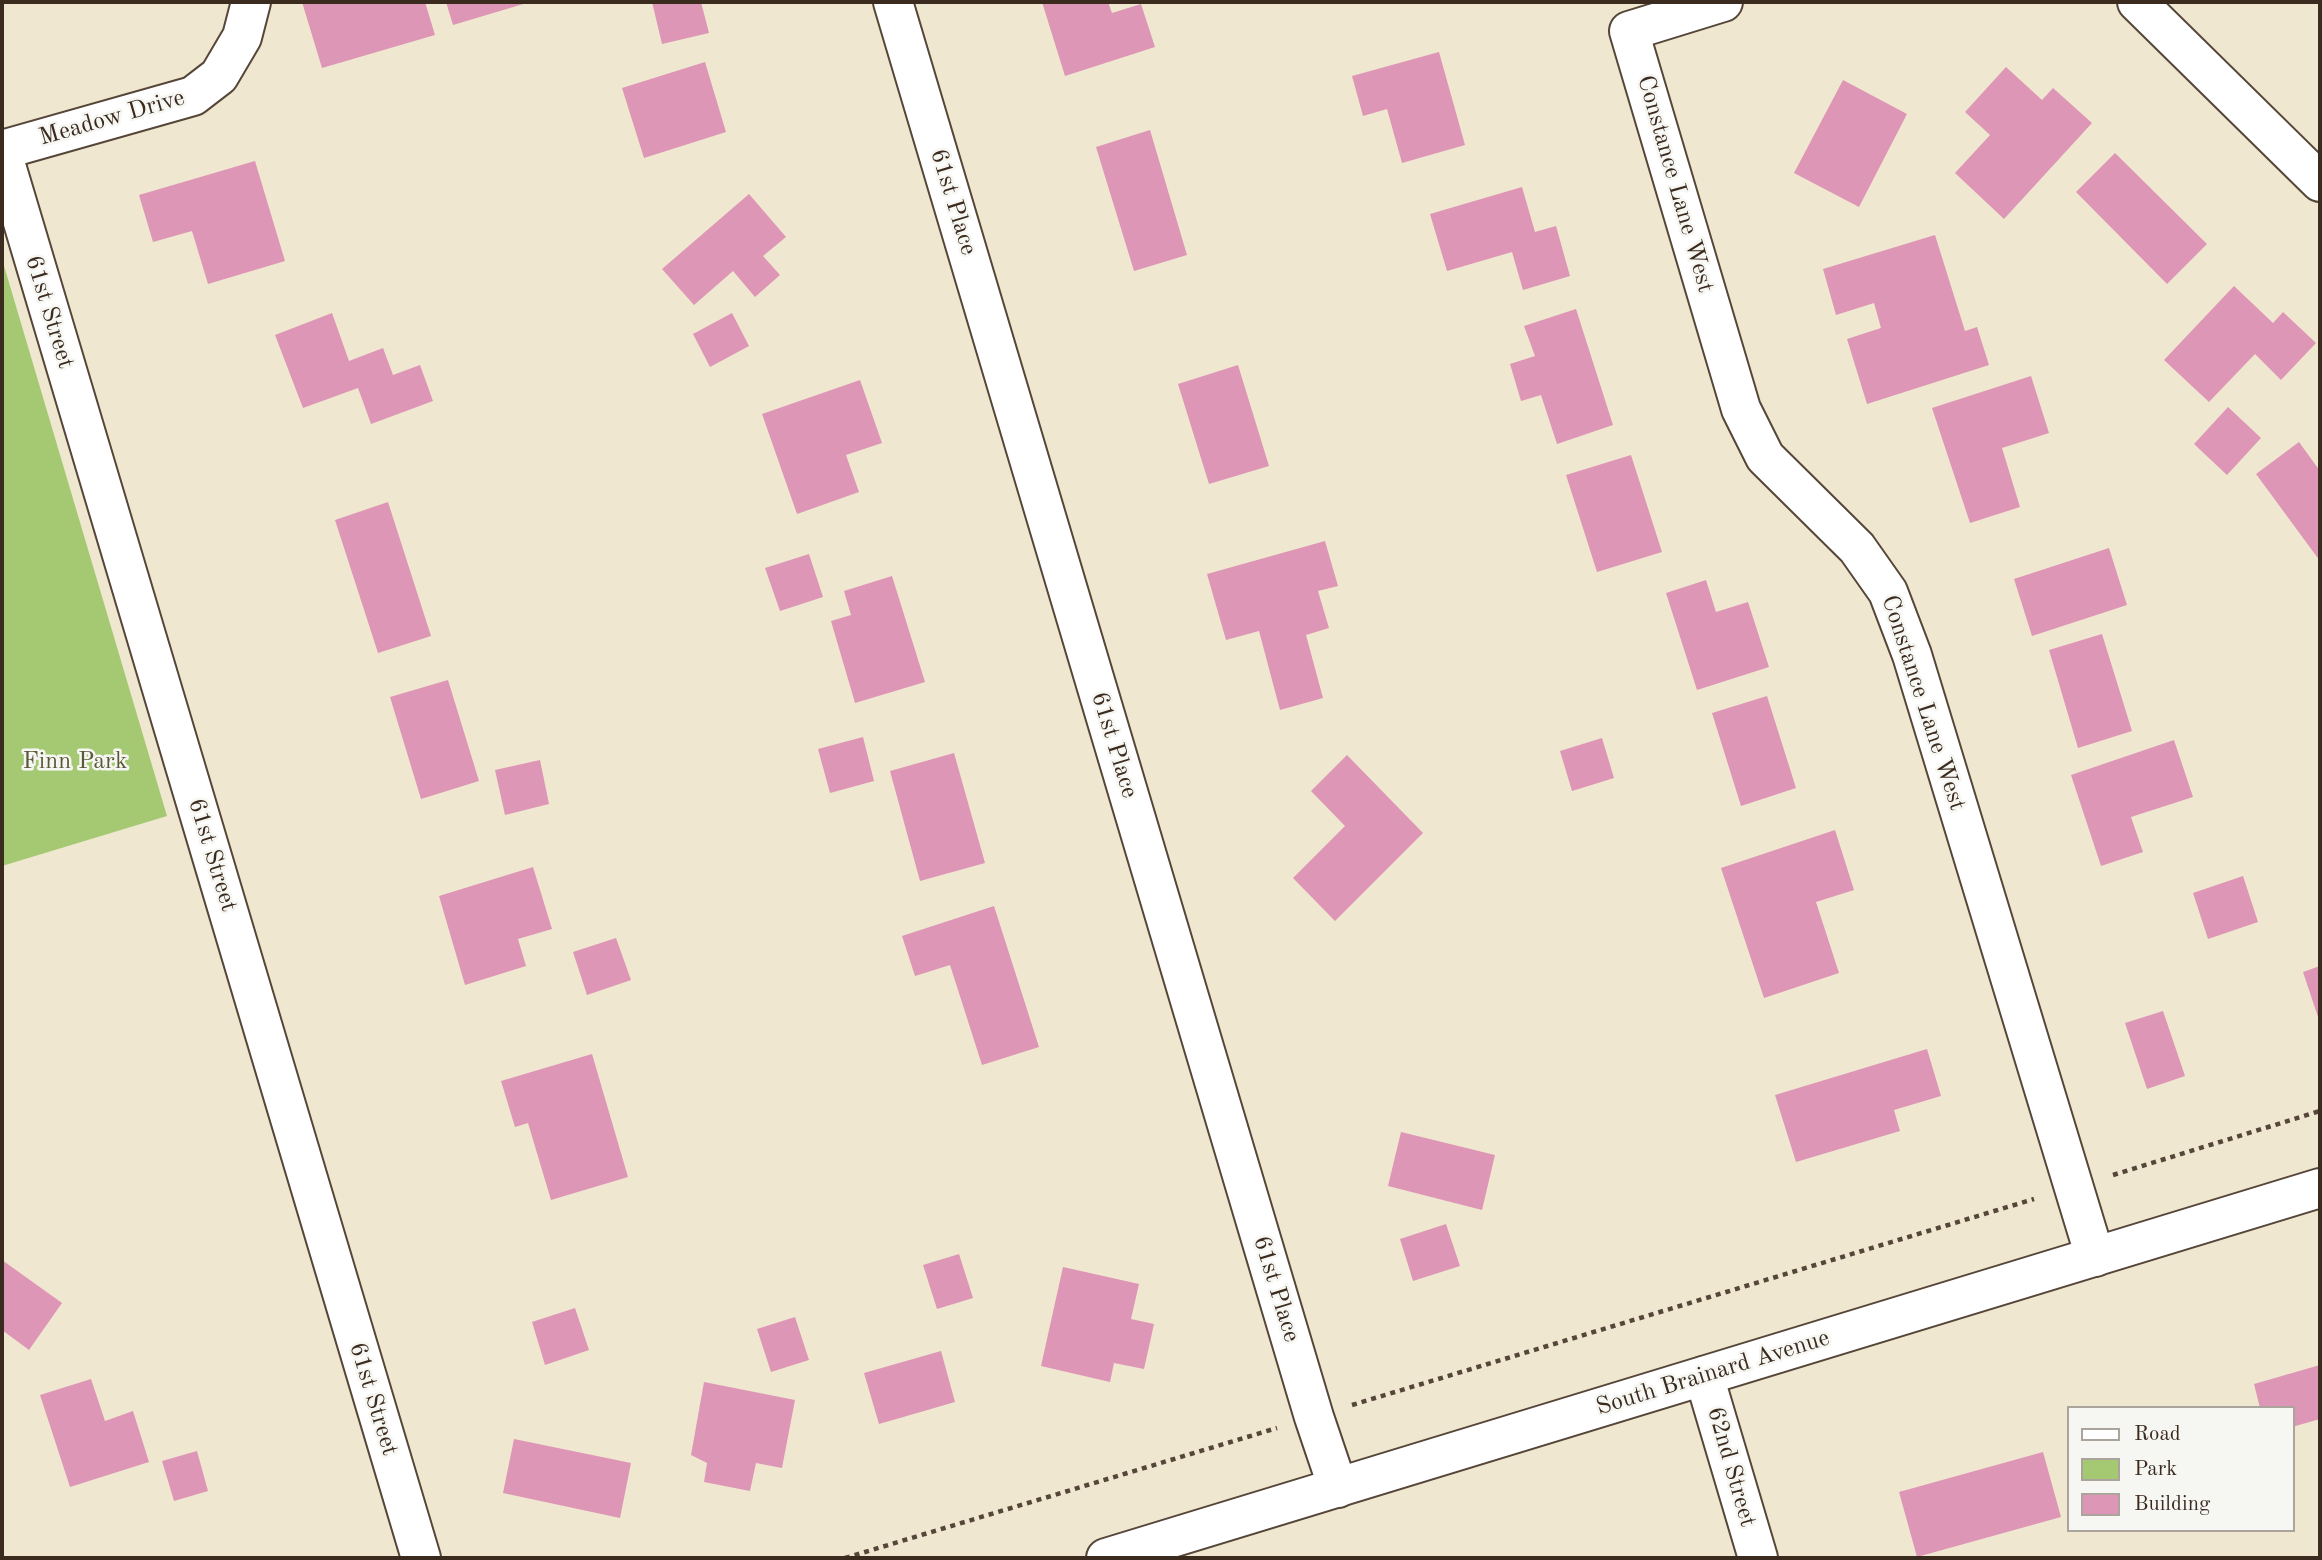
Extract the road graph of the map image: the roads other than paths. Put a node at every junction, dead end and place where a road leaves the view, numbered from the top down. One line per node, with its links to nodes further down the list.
1 (251, 2): 5 (street, Meadow Drive)
2 (893, 2): 10 (street, 61st Place)
3 (1723, 2): 8 (street, Constance Lane West)
4 (2137, 2): 6 (street)
5 (2, 151): 11 (street, 61st Street)
6 (2320, 181)
7 (2320, 1188): 8 (street, South Brainard Avenue)
8 (2095, 1257): 9 (street, South Brainard Avenue)
9 (1704, 1376): 10 (street, South Brainard Avenue); 13 (street, 62nd Street)
10 (1338, 1488): 12 (street, South Brainard Avenue)
11 (421, 1558)
12 (1106, 1558)
13 (1758, 1558)

